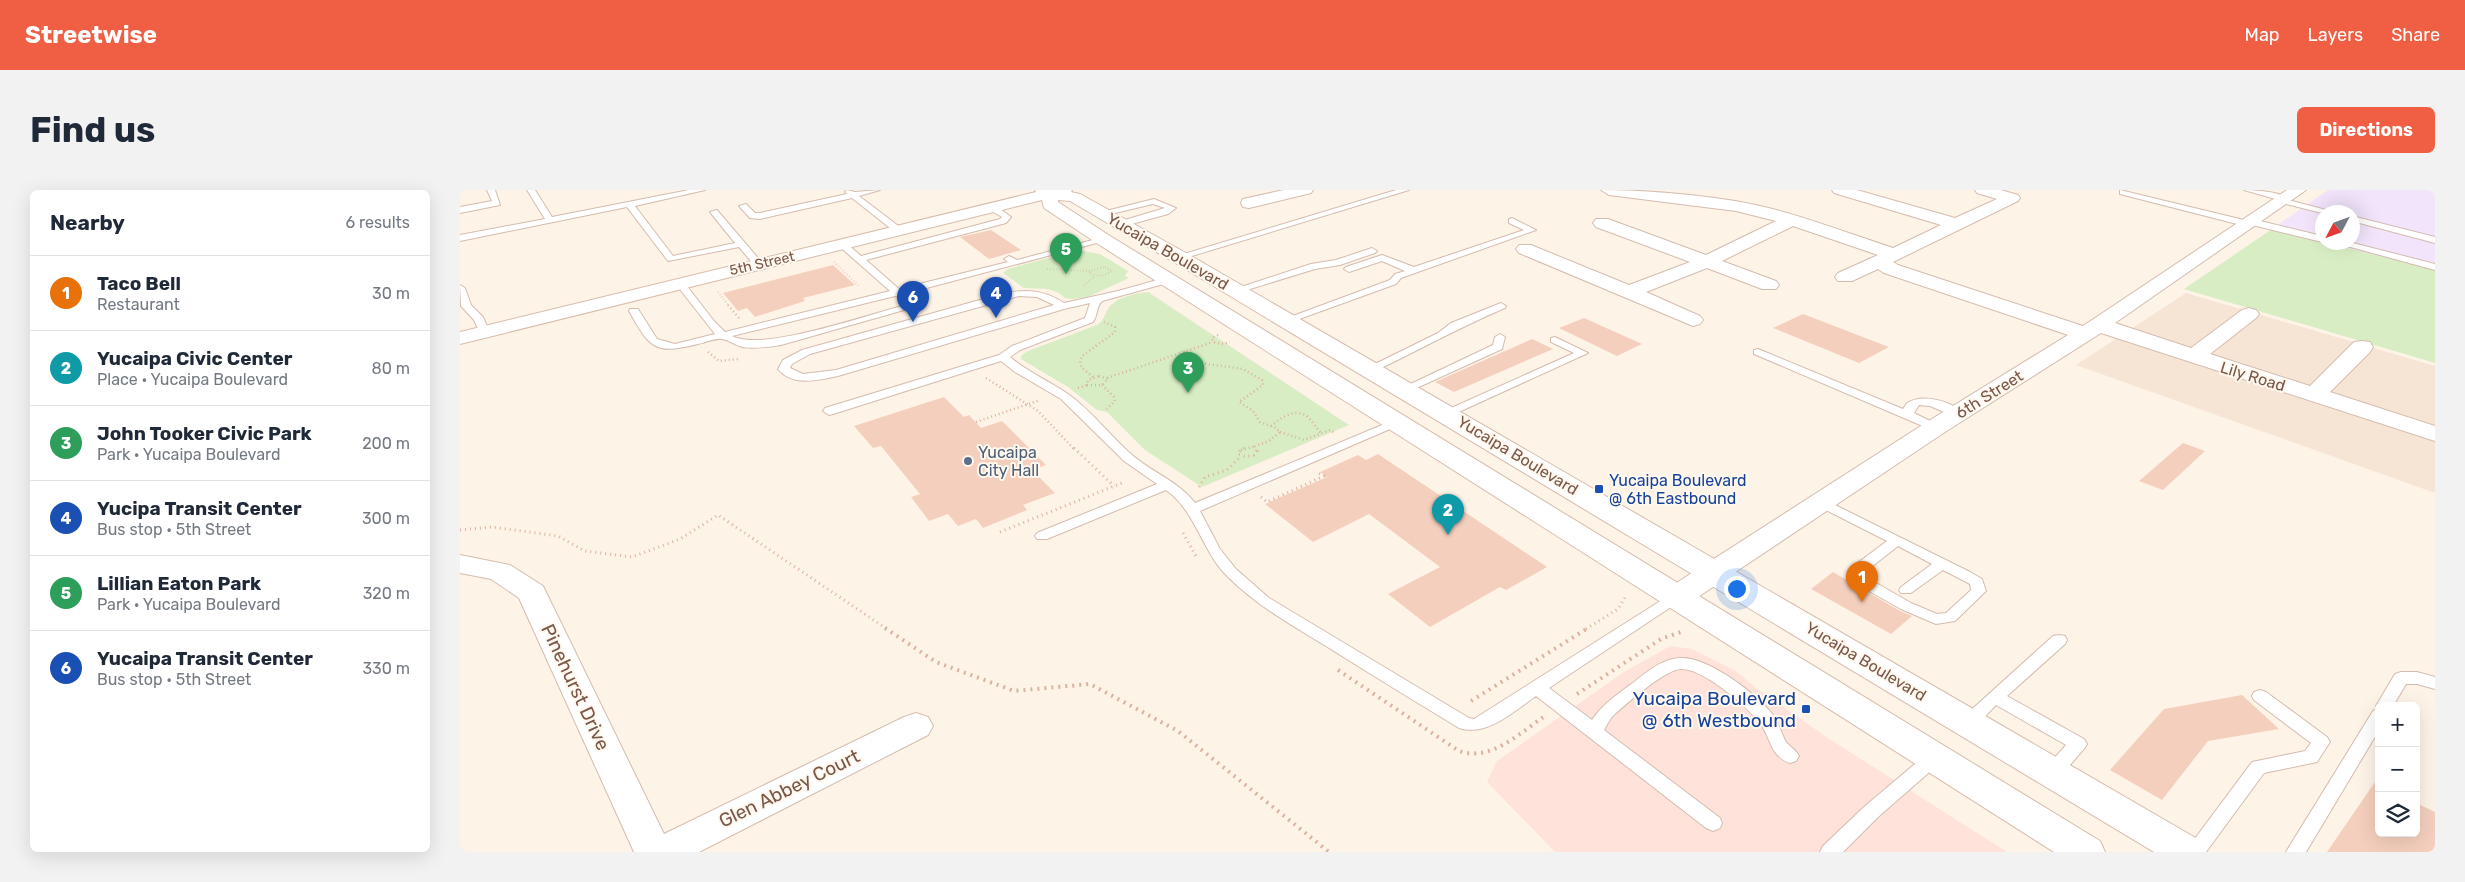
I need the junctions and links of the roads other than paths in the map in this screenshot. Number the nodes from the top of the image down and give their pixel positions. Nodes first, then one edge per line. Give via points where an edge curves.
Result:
1 (491, 190) edge
2 (531, 190) edge
3 (701, 190) edge
4 (876, 190) edge
5 (1305, 190) edge
6 (1405, 190) edge
7 (1609, 190) edge
8 (1840, 190) edge
9 (1983, 190) edge
10 (2030, 190) edge
11 (2248, 190) edge
12 (1053, 191) edge
13 (2122, 192) dead end
14 (850, 193) edge
15 (2288, 197) edge
16 (2012, 198) junction
17 (2162, 202) junction
18 (1249, 203) dead end
19 (629, 204) junction
20 (743, 206) dead end
21 (2315, 207) edge
22 (993, 208) junction
23 (2150, 208) dead end
24 (460, 210) edge
25 (714, 212) dead end
26 (1102, 213) junction
27 (550, 220) junction
28 (1792, 220) junction
29 (2360, 220) edge
30 (1512, 221) dead end
31 (1602, 223) dead end
32 (2250, 223) junction
33 (1121, 224) junction
34 (1956, 224) junction
35 (898, 230) junction
36 (2315, 237) edge
37 (460, 238) edge
38 (1104, 240) junction
39 (2435, 240) edge
40 (742, 244) junction
41 (842, 244) junction
42 (2360, 248) edge
43 (1524, 249) dead end
44 (1372, 251) dead end
45 (1006, 257) dead end
46 (1887, 257) junction
47 (860, 259) junction
48 (1706, 262) junction
49 (1016, 263) junction
50 (758, 264) junction
51 (2435, 267) edge
52 (1349, 269) dead end
53 (1169, 270) junction
54 (1414, 271) junction
55 (1845, 277) dead end
56 (680, 282) junction
57 (1769, 285) dead end
58 (460, 288) edge
59 (1237, 290) junction
60 (896, 291) junction
61 (1629, 292) junction
62 (1099, 298) junction
63 (913, 306) junction
64 (1062, 306) junction
65 (1501, 306) dead end
66 (634, 311) dead end
67 (2249, 314) dead end
68 (926, 317) junction
69 (1287, 320) junction
70 (1693, 320) dead end
71 (2093, 329) junction
72 (484, 331) junction
73 (722, 336) junction
74 (1500, 337) dead end
75 (460, 338) edge
76 (1555, 340) dead end
77 (2362, 348) dead end
78 (1758, 352) dead end
79 (1004, 357) junction
80 (2193, 357) junction
81 (1371, 369) junction
82 (1406, 390) junction
83 (2314, 395) junction
84 (829, 411) dead end
85 (1446, 413) junction
86 (1958, 414) junction
87 (1907, 415) junction
88 (1398, 423) junction
89 (1936, 427) junction
90 (2435, 434) edge
91 (1169, 484) junction
92 (1822, 502) junction
93 (1192, 509) junction
94 (1042, 536) dead end
95 (1896, 541) junction
96 (1942, 563) junction
97 (460, 564) edge
98 (1715, 572) junction
99 (1906, 590) dead end
100 (1678, 596) junction
101 (2059, 640) dead end
102 (2435, 684) edge
103 (1536, 687) junction
104 (2260, 696) dead end
105 (1995, 697) junction
106 (2386, 702) edge
107 (1968, 721) junction
108 (2375, 722) edge
109 (916, 726) dead end
110 (1594, 732) junction
111 (1790, 756) dead end
112 (1936, 758) junction
113 (2052, 771) junction
114 (1713, 823) dead end
115 (653, 852) edge
116 (663, 852) edge
117 (1830, 852) edge
118 (2086, 852) edge
119 (2187, 852) edge
120 (2195, 852) edge
121 (2296, 852) edge

1 - 24 lane via 497,203
2 - 27 lane
3 - 19 lane
4 - 14 lane
5 - 18 street
6 - 53 lane
7 - 28 street, Lily Road via 1736,206
8 - 34 street
9 - 16 street
10 - 16 street
11 - 15 lane
12 - 22 street, 5th Street
12 - 26 street, Yucaipa Boulevard
12 - 38 street, Yucaipa Boulevard via 1050,204
13 - 17 lane
14 - 20 lane via 760,216 753,216
14 - 35 lane
15 - 21 lane
15 - 32 street, 6th Street
16 - 34 street
17 - 23 lane
17 - 32 lane
19 - 27 lane
19 - 40 lane via 671,259
22 - 35 street, 5th Street
22 - 47 lane via 1007,218
25 - 40 lane
26 - 33 street, Yucaipa Boulevard
26 - 33 lane via 1154,200 1172,208
27 - 37 lane
28 - 46 street, Lily Road
28 - 48 street
29 - 39 lane
30 - 54 lane via 1532,230
31 - 48 street
32 - 36 lane
32 - 71 street, 6th Street
33 - 53 street, Yucaipa Boulevard
34 - 46 street
35 - 41 street, 5th Street
38 - 49 lane
38 - 53 street, Yucaipa Boulevard
40 - 50 lane
41 - 47 lane
41 - 50 street, 5th Street
42 - 51 lane
43 - 61 street
44 - 59 lane via 1337,264 1314,266
45 - 49 lane
46 - 55 street
46 - 71 street, Lily Road via 1891,269
47 - 60 lane
48 - 57 street
48 - 61 street
49 - 60 lane
50 - 56 street, 5th Street
52 - 54 lane via 1382,258
53 - 59 street, Yucaipa Boulevard
53 - 62 lane via 1120,294
53 - 88 street, Yucaipa Boulevard
54 - 69 lane via 1398,276 1393,282
56 - 72 street, 5th Street
56 - 73 lane
58 - 72 lane via 466,306 480,319
59 - 69 street, Yucaipa Boulevard
60 - 63 lane
60 - 73 lane
61 - 70 street
62 - 64 lane
62 - 79 lane via 1089,320 1022,346
63 - 68 lane
63 - 73 lane via 768,345 746,345
64 - 68 lane via 1042,293 1020,293
64 - 68 lane via 830,375 807,378 795,376 784,369 787,362 806,352
65 - 81 lane via 1455,325 1442,335
66 - 73 lane via 654,343 662,347
67 - 80 street, Lily Road
69 - 81 street, Yucaipa Boulevard
71 - 80 street, Lily Road
71 - 86 street, 6th Street
72 - 75 street, 5th Street
74 - 82 lane via 1498,347
76 - 85 lane via 1583,353
77 - 83 street
78 - 87 lane
79 - 84 lane
79 - 91 lane via 1019,370 1065,397 1128,458
80 - 83 street, Lily Road
81 - 82 street, Yucaipa Boulevard
82 - 85 street, Yucaipa Boulevard
83 - 90 street, Lily Road
85 - 98 street, Yucaipa Boulevard
86 - 87 lane via 1920,401 1911,405
86 - 89 street, 6th Street
87 - 89 lane
88 - 93 lane
88 - 100 street, Yucaipa Boulevard
89 - 92 street, 6th Street
91 - 93 lane
91 - 94 lane
92 - 95 lane
92 - 98 street, 6th Street
93 - 103 lane via 1214,550 1231,572 1264,602 1465,724 1482,723
95 - 96 lane
95 - 96 lane via 1864,565 1860,573 1865,583 1936,619 1950,617 1978,591 1977,582
96 - 99 lane
97 - 115 street, Pinehurst Drive via 500,571 532,593
98 - 100 street, 6th Street
98 - 107 street, Yucaipa Boulevard
100 - 103 lane
100 - 112 street, Yucaipa Boulevard
101 - 105 lane
102 - 106 lane via 2417,678 2401,678
103 - 110 lane
104 - 120 lane via 2321,742 2311,757 2258,767
105 - 107 lane
105 - 113 lane via 2078,744
107 - 113 street, Yucaipa Boulevard
108 - 121 lane
109 - 116 street, Glen Abbey Court
110 - 111 lane via 1607,711 1664,668 1686,664 1701,668 1754,703 1768,719 1780,749
110 - 114 lane
112 - 117 lane
112 - 118 street, Yucaipa Boulevard
113 - 119 street, Yucaipa Boulevard

